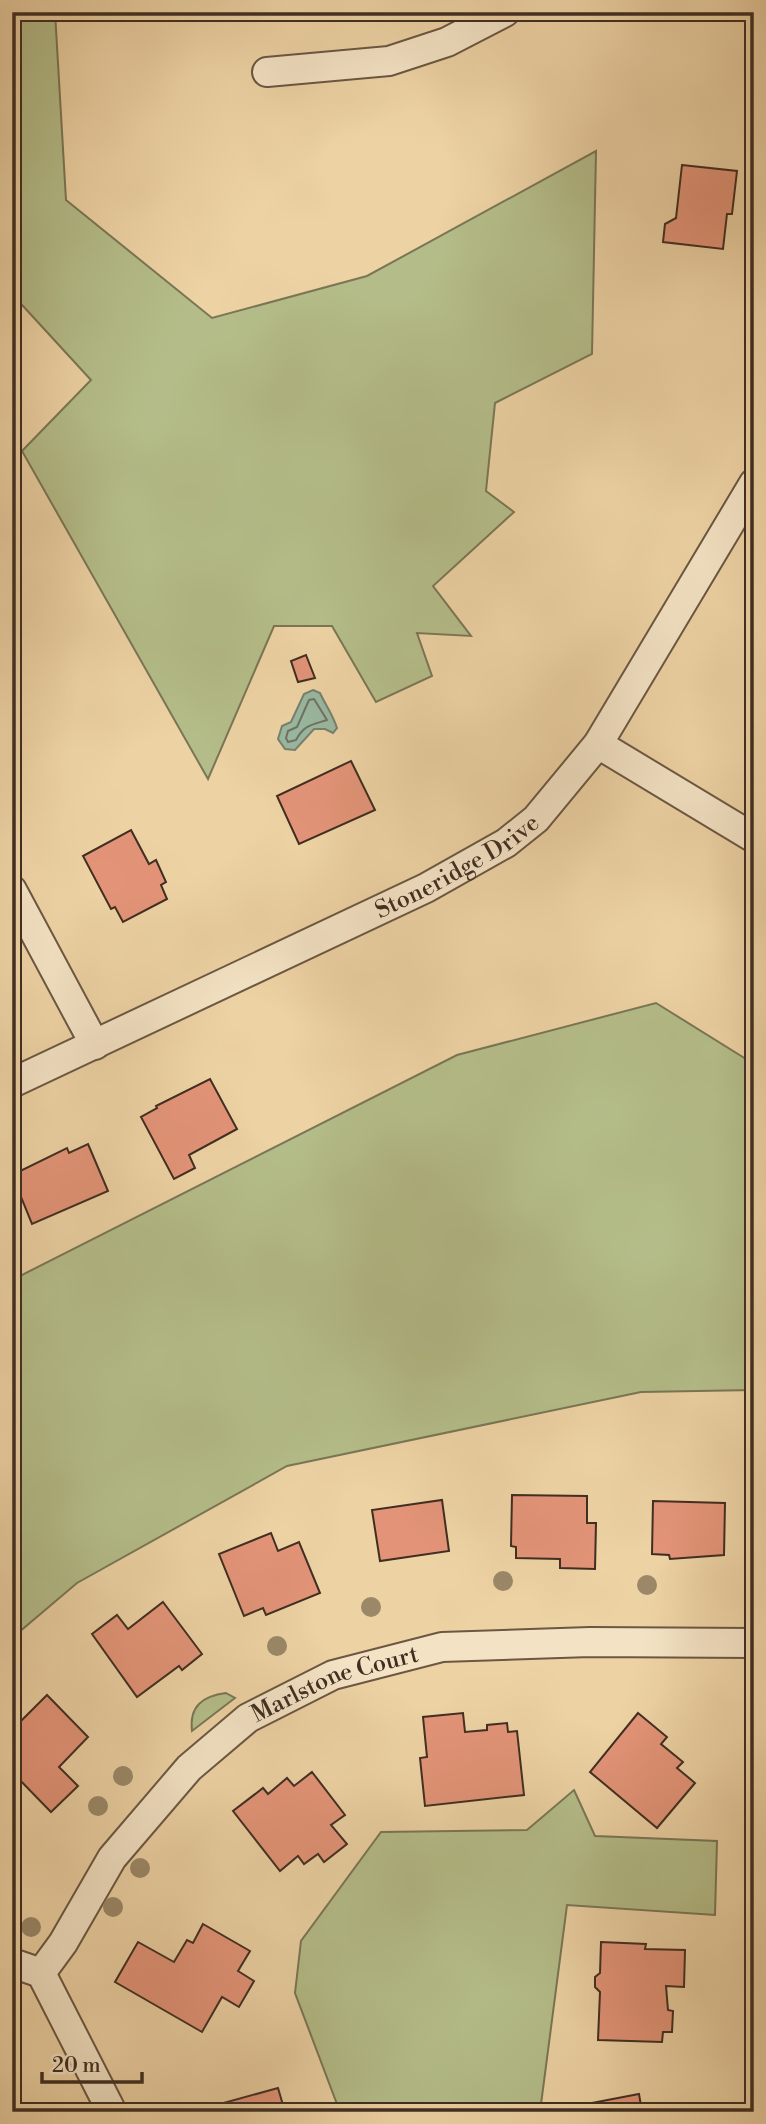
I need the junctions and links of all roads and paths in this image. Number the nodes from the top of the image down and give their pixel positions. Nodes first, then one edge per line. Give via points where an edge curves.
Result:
1 (505, 12) edge
2 (267, 72) dead end
3 (754, 483) edge
4 (598, 744) junction
5 (754, 838) edge
6 (12, 890) edge
7 (96, 1045) junction
8 (12, 1083) edge
9 (754, 1643) edge
10 (12, 1963) edge
11 (41, 1973) junction
12 (112, 2112) edge

1 - 2 street via 447,42 389,61
3 - 4 street, Stoneridge Drive
4 - 5 street
4 - 7 street, Stoneridge Drive via 536,819 474,862
6 - 7 street
7 - 8 street, Stoneridge Drive
9 - 11 street, Marlstone Court via 442,1647 334,1675 248,1718 189,1768 112,1858
10 - 11 street
11 - 12 street

